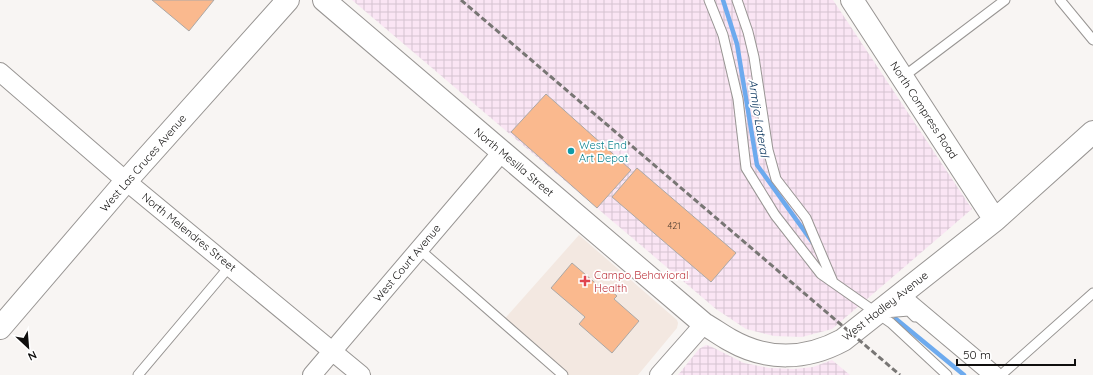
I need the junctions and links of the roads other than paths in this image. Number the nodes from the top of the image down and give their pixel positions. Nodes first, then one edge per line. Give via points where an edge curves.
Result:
1 (288, 0) edge
2 (324, 0) edge
3 (708, 0) edge
4 (737, 0) edge
5 (852, 0) edge
6 (1005, 0) edge
7 (1060, 0) edge
8 (1093, 40) edge
9 (0, 72) edge
10 (903, 77) junction
11 (1093, 132) edge
12 (502, 152) junction
13 (126, 181) junction
14 (995, 220) junction
15 (419, 249) junction
16 (230, 266) junction
17 (833, 282) junction
18 (1093, 293) edge
19 (900, 295) junction
20 (877, 314) junction
21 (704, 324) junction
22 (0, 328) edge
23 (333, 351) junction
24 (138, 375) edge
25 (312, 375) edge
26 (362, 375) edge
27 (563, 375) edge
28 (659, 375) edge
29 (947, 375) edge
30 (980, 375) edge
31 (994, 375) edge
32 (1001, 375) edge

1 - 13 street, West Las Cruces Avenue
2 - 12 street, North Mesilla Street
3 - 17 lane via 722,35 738,99 746,168 775,215 821,274
4 - 17 lane via 754,57 768,150 776,179 806,218
5 - 10 street, North Compress Road
6 - 10 lane
7 - 8 lane
9 - 13 street, North Melendres Street
10 - 14 street, North Compress Road
11 - 14 street, West Hadley Avenue
12 - 15 street, West Court Avenue
12 - 21 street, North Mesilla Street
13 - 16 street, North Melendres Street
13 - 22 street, West Las Cruces Avenue
14 - 19 street, West Hadley Avenue
15 - 23 street, West Court Avenue
15 - 27 lane
16 - 23 street, North Melendres Street
16 - 24 lane
17 - 20 lane
18 - 32 lane
19 - 20 street, West Hadley Avenue
19 - 31 street
20 - 21 street, West Hadley Avenue via 843,340 818,352 798,355 777,355 754,350 731,341
20 - 29 lane
20 - 30 lane via 909,311 938,340
21 - 28 street
23 - 25 street, West Court Avenue
23 - 26 street, North Melendres Street

